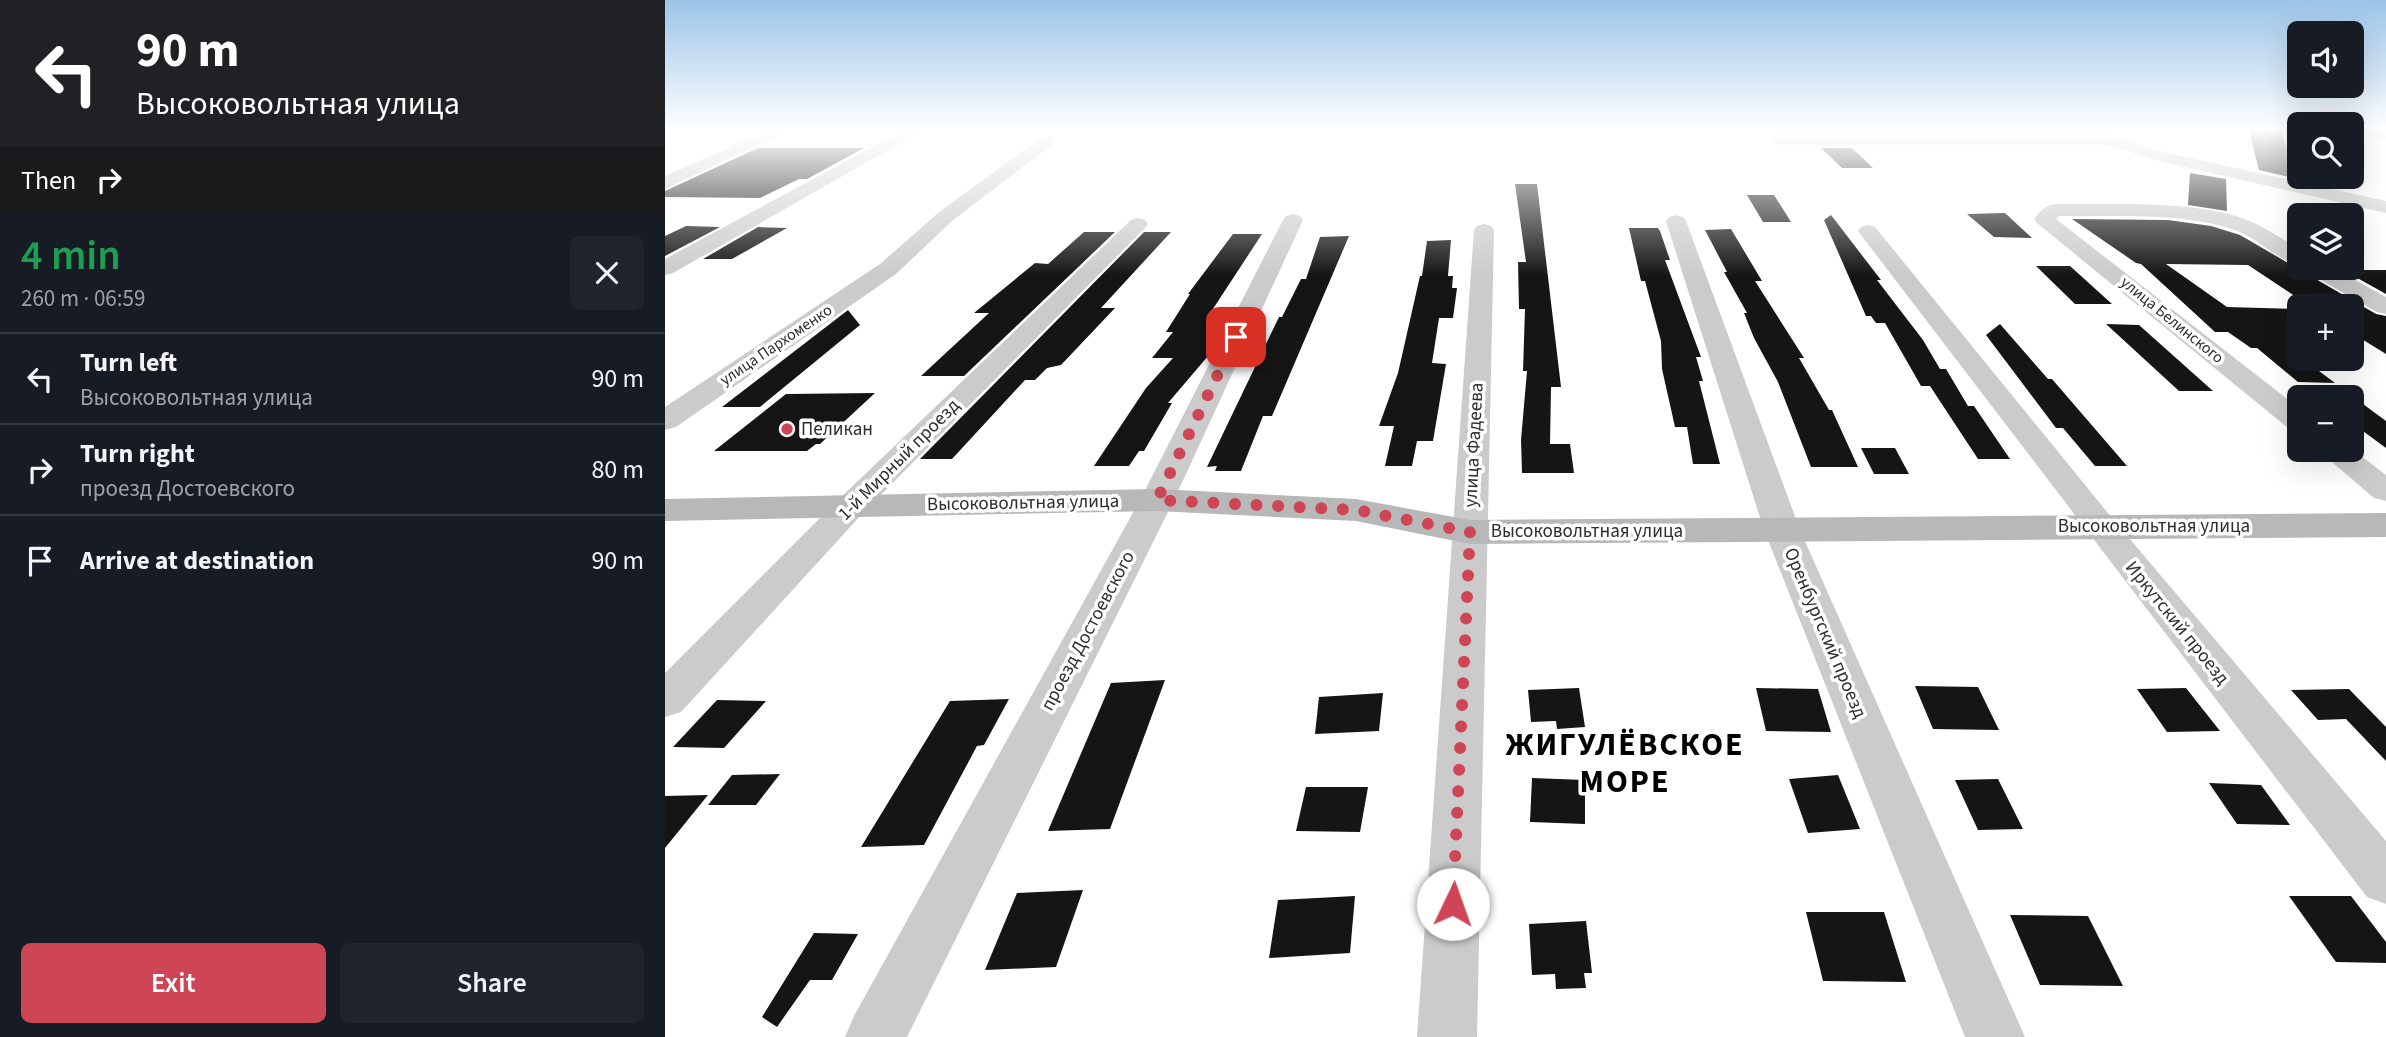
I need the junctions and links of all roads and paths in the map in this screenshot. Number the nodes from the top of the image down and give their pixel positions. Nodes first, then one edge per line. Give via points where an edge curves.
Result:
1 (826, 179) edge
2 (994, 179) edge
3 (2263, 179) edge
4 (2386, 207) edge
5 (1293, 220) dead end
6 (1676, 221) dead end
7 (1138, 223) dead end
8 (1484, 230) dead end
9 (1868, 231) dead end
10 (2287, 251) edge
11 (665, 268) edge
12 (2338, 280) edge
13 (2386, 307) edge
14 (2287, 412) edge
15 (665, 421) edge
16 (2350, 462) edge
17 (2386, 491) edge
18 (1157, 500) junction
19 (850, 508) junction
20 (665, 510) edge
21 (2386, 525) edge
22 (2099, 526) junction
23 (1782, 530) junction
24 (1470, 532) junction
25 (665, 700) edge
26 (2386, 880) edge
27 (875, 1037) edge
28 (1447, 1037) edge
29 (1996, 1037) edge

1 - 11 street
2 - 15 street, улица Пархоменко via 912,243 888,269
3 - 4 street
5 - 18 street, проезд Достоевского
6 - 23 street, Оренбургский проезд
7 - 19 street, 1-й Мирный проезд
8 - 24 street, улица Фадеева
9 - 22 street, Иркутский проезд
10 - 14 street, улица Белинского via 2244,226 2181,213 2054,210 2044,219
12 - 13 street
16 - 17 street
18 - 19 street, Высоковольтная улица
18 - 24 street, Высоковольтная улица via 1356,510
18 - 27 street, проезд Достоевского
19 - 20 street, Высоковольтная улица
19 - 25 street, 1-й Мирный проезд
21 - 22 street, Высоковольтная улица
22 - 23 street, Высоковольтная улица
22 - 26 street, Иркутский проезд
23 - 24 street, Высоковольтная улица
23 - 29 street, Оренбургский проезд
24 - 28 street, улица Фадеева

